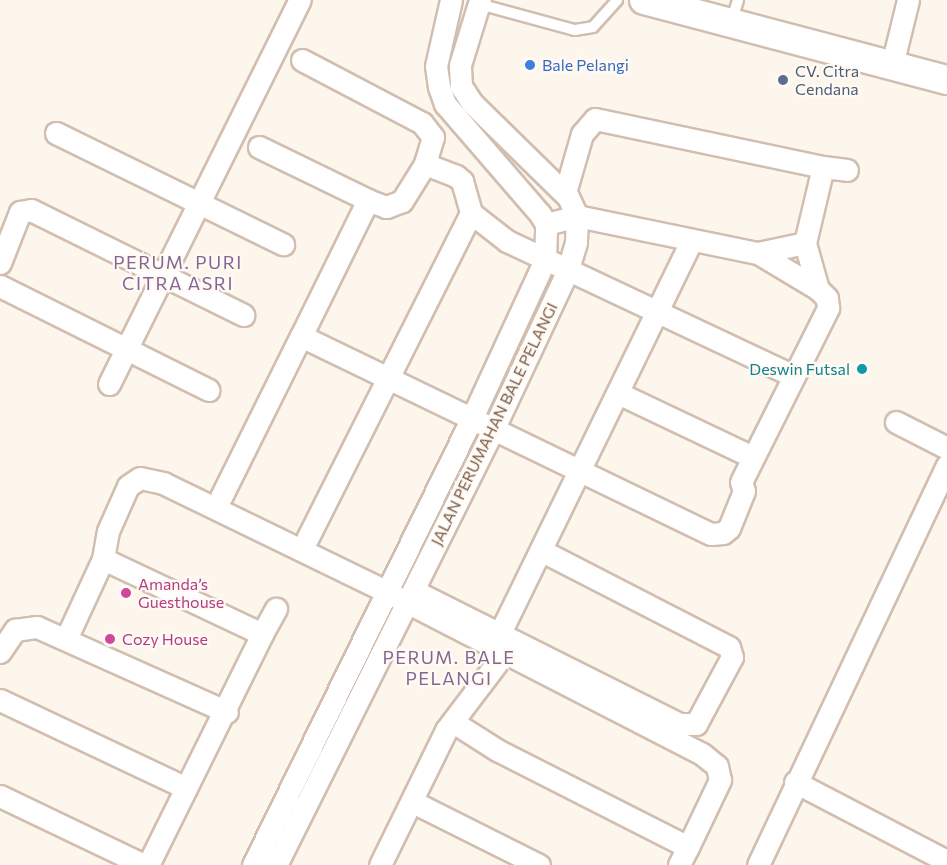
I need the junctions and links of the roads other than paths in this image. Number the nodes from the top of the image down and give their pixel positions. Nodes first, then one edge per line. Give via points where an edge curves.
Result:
1 (300, 0) edge
2 (451, 0) edge
3 (617, 0) edge
4 (644, 0) edge
5 (908, 0) edge
6 (480, 2) edge
7 (734, 11) edge
8 (302, 60) dead end
9 (892, 65) junction
10 (947, 80) edge
11 (464, 92) junction
12 (446, 104) junction
13 (56, 134) dead end
14 (259, 147) dead end
15 (425, 164) junction
16 (823, 167) junction
17 (848, 170) dead end
18 (565, 193) junction
19 (368, 201) junction
20 (197, 203) junction
21 (471, 213) junction
22 (577, 216) junction
23 (546, 224) junction
24 (692, 240) junction
25 (805, 243) junction
26 (283, 244) dead end
27 (758, 253) junction
28 (545, 260) junction
29 (0, 262) edge
30 (567, 272) junction
31 (162, 276) junction
32 (0, 286) edge
33 (818, 290) junction
34 (657, 313) junction
35 (243, 315) dead end
36 (301, 336) junction
37 (127, 348) junction
38 (794, 376) junction
39 (386, 378) junction
40 (109, 384) dead end
41 (209, 390) dead end
42 (618, 393) junction
43 (471, 420) junction
44 (896, 422) dead end
45 (493, 430) junction
46 (947, 448) edge
47 (753, 457) junction
48 (947, 465) edge
49 (583, 470) junction
50 (184, 478) dead end
51 (221, 497) junction
52 (307, 539) junction
53 (540, 550) junction
54 (102, 559) junction
55 (390, 586) junction
56 (409, 596) junction
57 (276, 609) dead end
58 (500, 633) junction
59 (262, 634) junction
60 (66, 639) junction
61 (0, 652) edge
62 (503, 655) junction
63 (0, 700) edge
64 (226, 712) junction
65 (453, 722) junction
66 (795, 783) junction
67 (186, 788) junction
68 (0, 796) edge
69 (413, 802) junction
70 (684, 856) edge
71 (947, 861) edge
72 (144, 865) edge
73 (148, 865) edge
74 (253, 865) edge
75 (276, 865) edge
76 (380, 865) edge
77 (539, 865) edge
78 (758, 865) edge

1 - 20 street
2 - 12 street via 436,66
3 - 6 lane via 593,27 575,30
4 - 7 main road
5 - 9 street
6 - 11 street via 460,65
7 - 9 main road
8 - 15 street via 428,127 433,144
9 - 10 main road
11 - 12 street
11 - 18 street
12 - 23 street via 530,199
13 - 20 street
14 - 19 street
15 - 19 street via 398,203 386,207
15 - 21 street via 448,170 462,181
16 - 17 street
16 - 18 street via 595,119 582,134
16 - 25 street
18 - 22 street
19 - 36 street
20 - 26 street
20 - 31 street
21 - 28 street via 507,241
21 - 39 street
22 - 23 street
22 - 24 street
22 - 30 street, JALAN PERUMAHAN BALE PELANGI via 576,242
23 - 28 street
24 - 27 street
24 - 34 street
25 - 27 street
25 - 33 street
27 - 33 street
28 - 30 street
28 - 43 street
29 - 31 street via 20,213 31,210
30 - 34 street
30 - 45 street, JALAN PERUMAHAN BALE PELANGI
31 - 35 street
31 - 37 street
32 - 37 street
33 - 38 street via 827,298 828,308
34 - 38 street
34 - 42 street
36 - 39 street
36 - 51 street
37 - 40 street
37 - 41 street
38 - 47 street
39 - 43 street
39 - 52 street
42 - 47 street
42 - 49 street
43 - 45 street
43 - 55 street
44 - 46 street
45 - 49 street
45 - 56 street, JALAN PERUMAHAN BALE PELANGI
47 - 49 street via 741,482 744,491 729,528 716,534
48 - 66 street
49 - 53 street
50 - 51 street
51 - 52 street
52 - 55 street
53 - 58 street
53 - 58 street via 727,645 732,657 701,717 689,726
54 - 55 street via 108,531 128,486 140,478 163,483
54 - 59 street
54 - 60 street
55 - 56 street
55 - 74 street
56 - 58 street
56 - 62 street
56 - 75 street, JALAN PERUMAHAN BALE PELANGI
57 - 59 street
59 - 64 street
60 - 61 street via 37,627 24,627 9,636
60 - 64 street
62 - 65 street
62 - 70 street via 702,754 717,766 718,790
63 - 67 street
64 - 67 street
65 - 69 street
65 - 70 street
66 - 71 street
66 - 78 street
67 - 73 street
68 - 72 street
69 - 76 street
69 - 77 street

